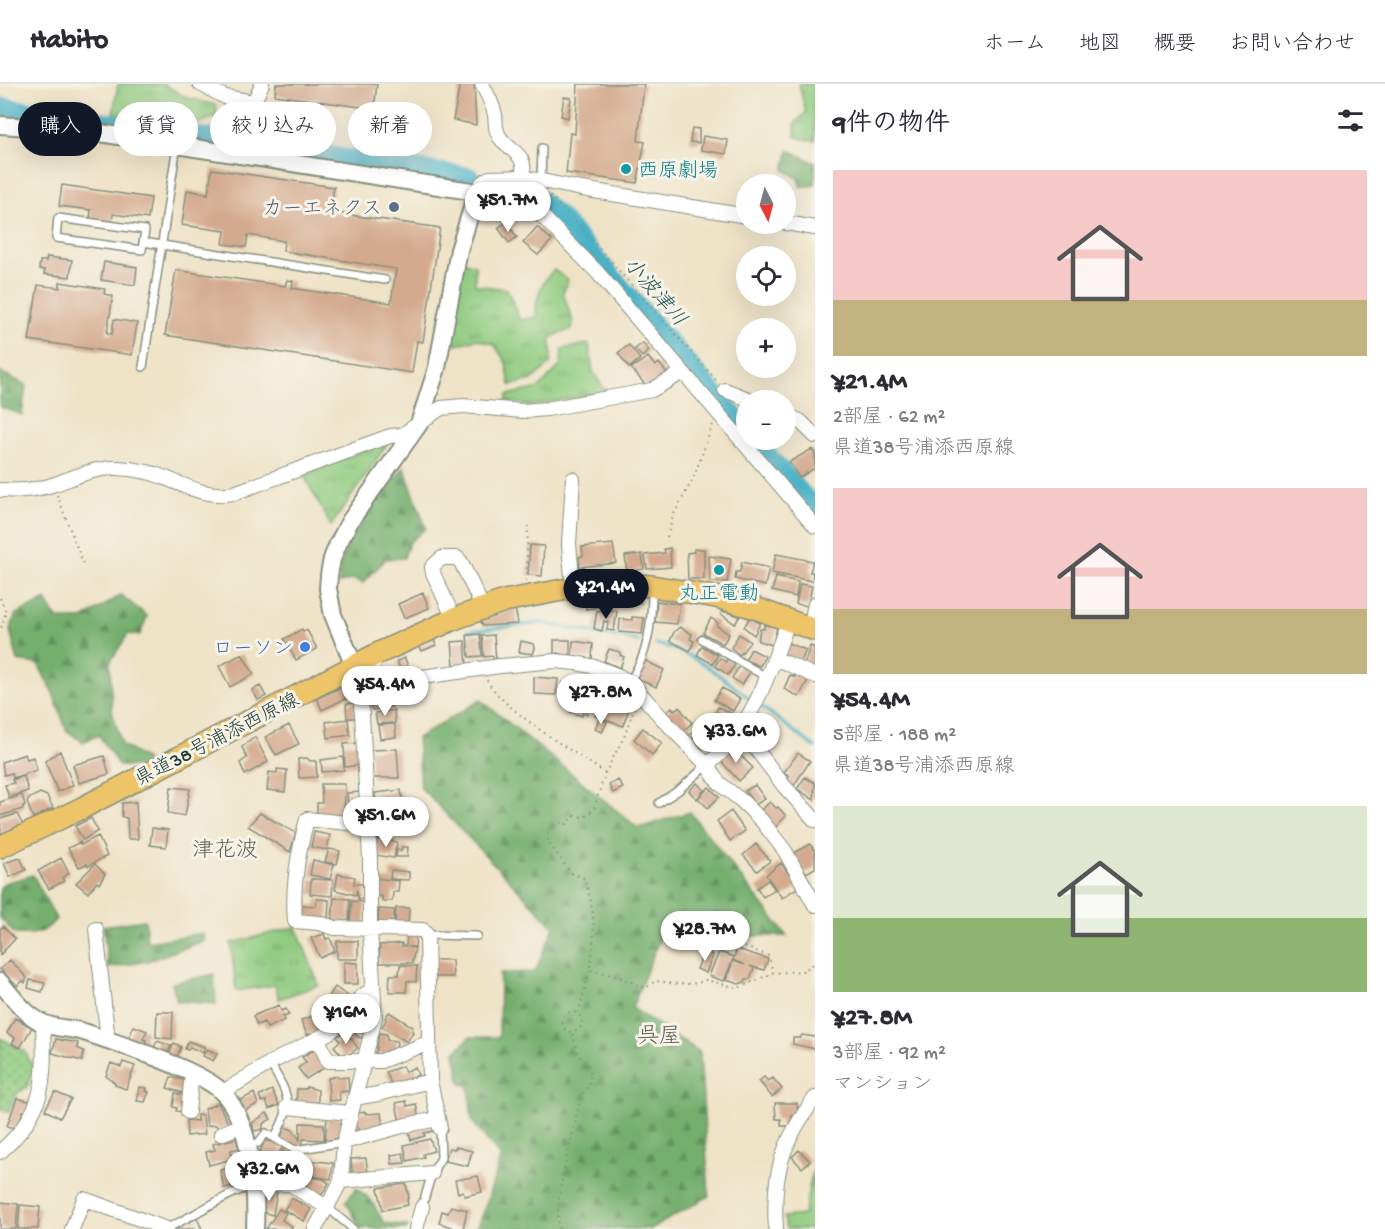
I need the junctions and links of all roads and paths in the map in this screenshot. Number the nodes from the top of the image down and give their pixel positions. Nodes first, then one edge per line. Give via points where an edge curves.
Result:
1 (200, 84) edge
2 (262, 84) edge
3 (483, 84) edge
4 (238, 102) edge
5 (253, 102) edge
6 (0, 126) edge
7 (114, 135) edge
8 (542, 148) dead end
9 (175, 156) edge
10 (266, 156) edge
11 (522, 177) junction
12 (543, 187) junction
13 (477, 192) junction
14 (736, 214) edge
15 (796, 225) edge
16 (815, 228) edge
17 (143, 242) junction
18 (162, 246) junction
19 (385, 280) dead end
20 (143, 367) dead end
21 (682, 372) junction
22 (725, 390) joint
23 (736, 394) edge
24 (718, 414) junction
25 (796, 419) edge
26 (419, 424) junction
27 (815, 436) edge
28 (573, 478) dead end
29 (54, 485) junction
30 (0, 490) edge
31 (528, 526) dead end
32 (815, 526) edge
33 (667, 537) dead end
34 (83, 563) dead end
35 (652, 586) junction
36 (573, 588) junction
37 (526, 596) junction
38 (0, 598) edge
39 (815, 604) edge
40 (483, 608) junction
41 (454, 619) junction
42 (789, 619) junction
43 (812, 629) edge
44 (0, 632) edge
45 (702, 639) dead end
46 (775, 658) junction
47 (484, 668) junction
48 (356, 676) junction
49 (815, 676) edge
50 (766, 678) junction
51 (634, 687) junction
52 (741, 729) junction
53 (707, 765) junction
54 (606, 773) junction
55 (658, 803) dead end
56 (814, 815) edge
57 (368, 825) junction
58 (0, 847) edge
59 (815, 904) edge
60 (96, 929) dead end
61 (370, 929) junction
62 (700, 930) dead end
63 (427, 935) junction
64 (477, 936) dead end
65 (815, 963) edge
66 (591, 970) junction
67 (773, 973) junction
68 (0, 982) edge
69 (372, 990) junction
70 (578, 1013) junction
71 (43, 1024) junction
72 (572, 1032) junction
73 (105, 1039) junction
74 (318, 1039) junction
75 (428, 1043) junction
76 (365, 1060) junction
77 (270, 1063) junction
78 (192, 1073) junction
79 (430, 1081) junction
80 (223, 1092) junction
81 (354, 1098) junction
82 (815, 1098) edge
83 (287, 1107) junction
84 (188, 1112) dead end
85 (350, 1113) junction
86 (439, 1123) junction
87 (242, 1125) junction
88 (221, 1134) dead end
89 (275, 1138) junction
90 (344, 1142) junction
91 (258, 1143) dead end
92 (0, 1152) edge
93 (298, 1156) dead end
94 (432, 1173) junction
95 (341, 1181) junction
96 (290, 1184) junction
97 (255, 1185) junction
98 (422, 1207) joint
99 (328, 1208) junction
100 (72, 1229) edge
101 (167, 1229) edge
102 (255, 1229) edge
103 (315, 1229) edge
104 (353, 1229) edge
105 (416, 1229) edge
106 (559, 1229) edge
107 (776, 1229) edge

1 - 4 street
2 - 5 street
3 - 11 street via 495,115 496,132 521,158
6 - 7 street
8 - 12 lane
9 - 18 lane
10 - 13 street
11 - 12 street
11 - 13 street via 489,178
12 - 14 street
12 - 22 path
13 - 21 street via 513,199 541,215 598,273
13 - 26 street via 459,250 437,368
15 - 16 street
17 - 17 lane via 142,250 56,238 58,218 145,230
17 - 18 lane
18 - 19 lane
18 - 20 lane
21 - 24 street
21 - 26 street via 652,390 631,395 533,411 441,408
22 - 23 street
24 - 32 street
24 - 33 path
25 - 27 street
26 - 29 street via 402,435 234,493 196,491 139,470 114,468 84,473
26 - 48 street via 350,521 332,559 328,589 333,615
28 - 36 street
29 - 30 street
29 - 34 path
31 - 37 path
35 - 36 main road, 県道38号浦添西原線
35 - 42 main road, 県道38号浦添西原線 via 716,597
35 - 51 lane via 646,645 634,675
36 - 37 main road, 県道38号浦添西原線
37 - 40 main road, 県道38号浦添西原線
38 - 44 path via 6,612
39 - 43 street
40 - 41 main road, 県道38号浦添西原線
40 - 41 street via 461,562 457,558 442,558 432,567 433,573
41 - 48 main road, 県道38号浦添西原線
42 - 43 main road, 県道38号浦添西原線
42 - 46 street
45 - 50 lane
46 - 49 street
46 - 50 street
47 - 48 street
47 - 51 street via 555,661 576,663 596,667
47 - 54 path via 489,684 520,713
48 - 57 street
48 - 58 main road, 県道38号浦添西原線
50 - 52 street
51 - 53 street
51 - 54 path via 624,737
52 - 53 street
52 - 56 street via 784,786
53 - 55 lane
53 - 59 street via 720,783 768,829
54 - 66 path via 594,809 585,817 574,816 567,824 558,822 548,834 548,842 571,873 584,878 588,888 595,926
57 - 61 street
57 - 61 street via 307,819 297,858 293,899 295,921
60 - 73 street
61 - 63 street via 423,930
61 - 69 street
62 - 67 path via 769,956
63 - 64 lane
63 - 75 street
65 - 67 path via 803,971
66 - 67 path via 646,988 655,981 685,984 706,980 738,988
66 - 70 path
68 - 71 street
69 - 74 street via 361,995 339,1026
69 - 76 street via 375,1018
70 - 72 path via 581,1027
70 - 72 path via 572,1011 562,1017 563,1028
71 - 73 street
71 - 92 street via 44,1066 37,1107 24,1128
72 - 106 path via 578,1055 590,1067 591,1080 581,1099 569,1149 558,1210
73 - 78 street
74 - 76 street via 328,1061
74 - 77 street
75 - 76 street via 381,1061
75 - 79 street
76 - 81 street
77 - 80 street
77 - 83 lane
78 - 80 street
78 - 84 street
79 - 81 street
79 - 86 street
80 - 87 street
81 - 85 street
82 - 107 street via 801,1117 778,1165
83 - 85 street
83 - 89 lane
85 - 90 street
86 - 90 street via 406,1125
86 - 94 lane via 441,1158
87 - 88 street
87 - 97 street
89 - 90 lane via 295,1150
89 - 91 lane via 266,1133
90 - 95 street
93 - 96 street
94 - 95 street
94 - 98 lane
95 - 99 street
96 - 97 street
96 - 99 street
97 - 101 lane via 230,1193
97 - 102 street
98 - 105 street
99 - 103 street
99 - 104 lane
100 - 101 street via 84,1199

